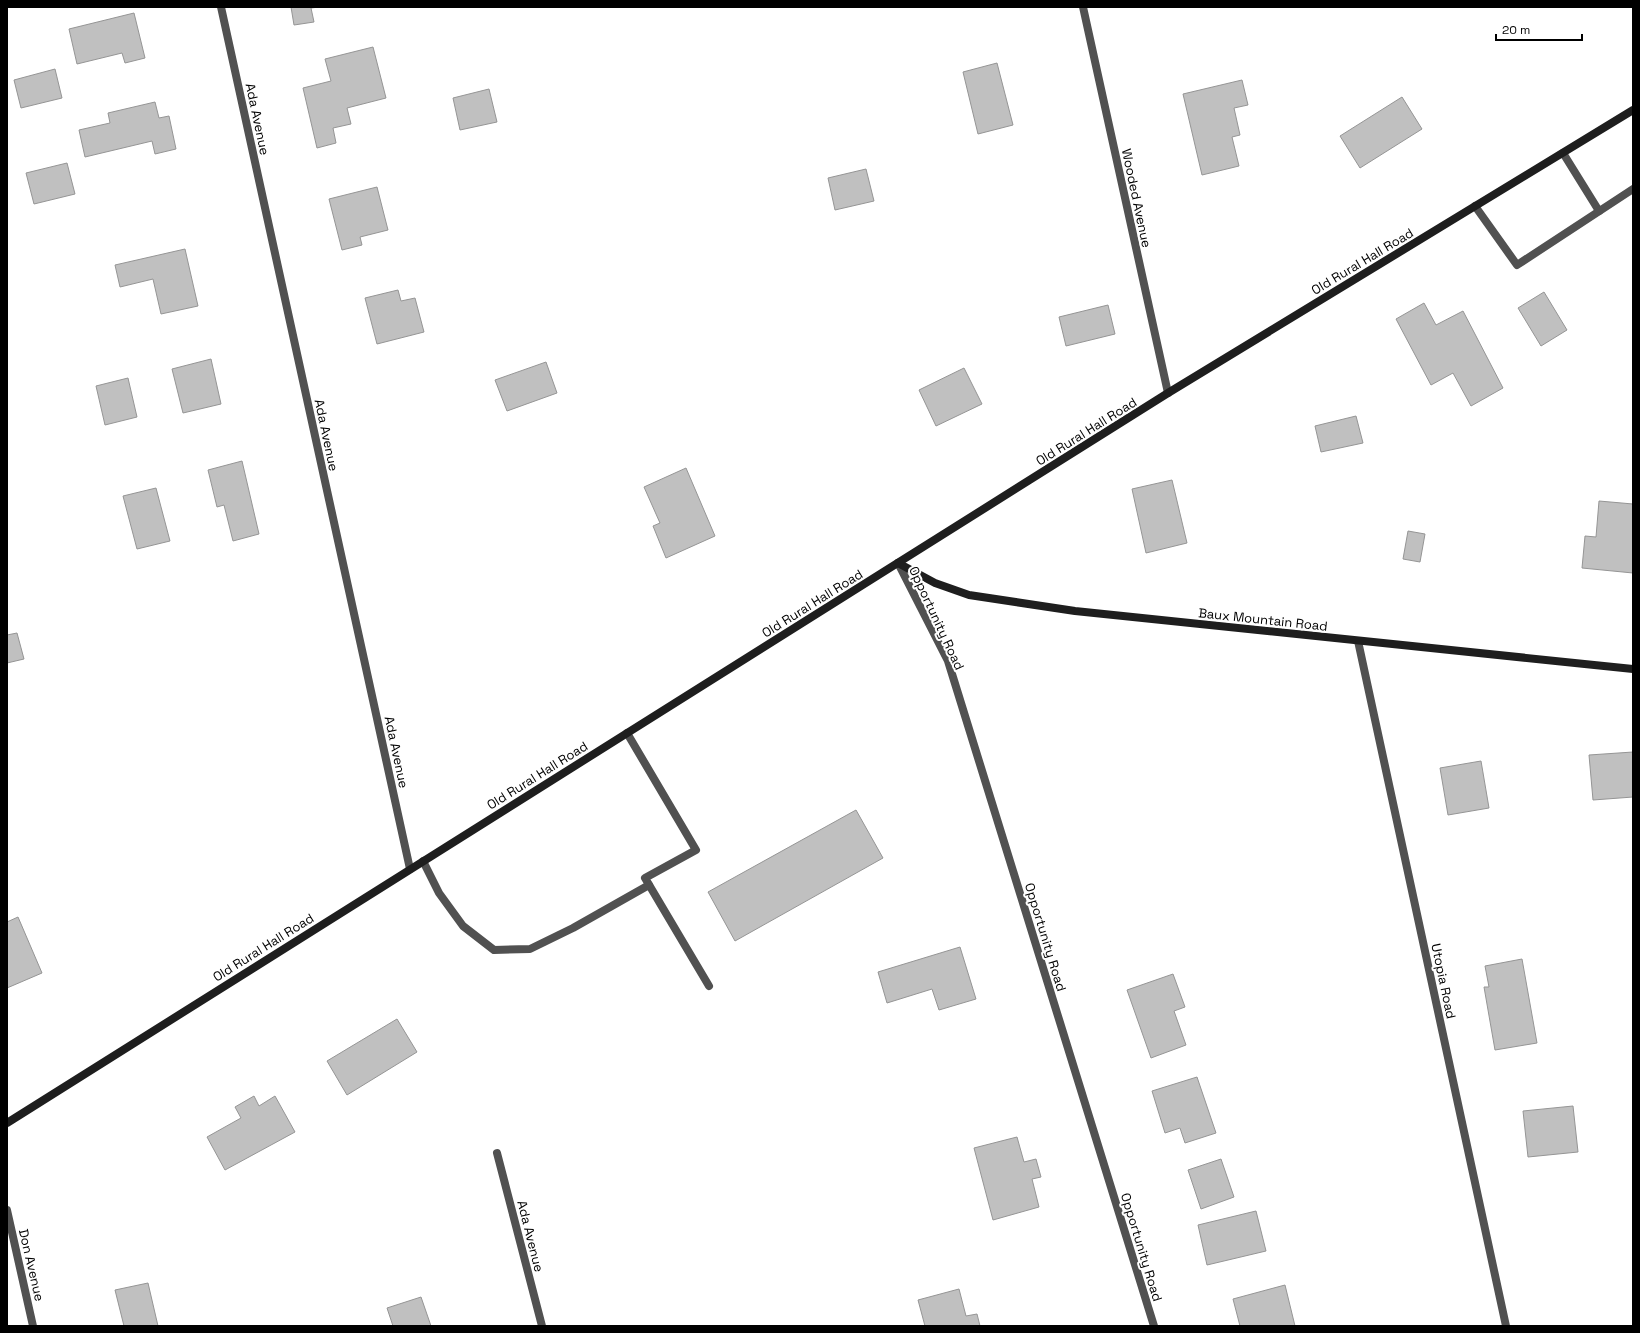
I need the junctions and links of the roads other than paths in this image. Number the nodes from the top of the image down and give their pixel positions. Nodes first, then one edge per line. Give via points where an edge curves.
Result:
1 (221, 7) edge
2 (1083, 7) edge
3 (1633, 110) edge
4 (1563, 153) junction
5 (1633, 189) edge
6 (1475, 206) junction
7 (1599, 211) junction
8 (1168, 393) junction
9 (898, 563) junction
10 (1358, 641) junction
11 (1633, 669) edge
12 (627, 733) junction
13 (423, 861) junction
14 (410, 869) junction
15 (649, 885) junction
16 (709, 986) dead end
17 (7, 1123) edge
18 (497, 1153) dead end
19 (7, 1210) edge
20 (33, 1326) edge
21 (542, 1326) edge
22 (1154, 1326) edge
23 (1506, 1326) edge

1 - 14 street, Ada Avenue
2 - 8 street, Wooded Avenue
3 - 4 main road, Old Rural Hall Road
4 - 6 main road, Old Rural Hall Road
4 - 7 street
5 - 7 street
6 - 7 street via 1517,265
6 - 8 main road, Old Rural Hall Road
8 - 9 main road, Old Rural Hall Road
9 - 10 main road, Baux Mountain Road via 935,583 969,595 1075,611
9 - 12 main road, Old Rural Hall Road
9 - 22 street, Opportunity Road via 948,661
10 - 11 main road, Baux Mountain Road
10 - 23 street, Utopia Road
12 - 13 main road, Old Rural Hall Road
12 - 15 street via 696,850 645,878
13 - 14 main road, Old Rural Hall Road
13 - 15 street via 439,893 463,926 494,950 530,949
14 - 17 main road, Old Rural Hall Road
15 - 16 street
18 - 21 street, Ada Avenue
19 - 20 street, Don Avenue

